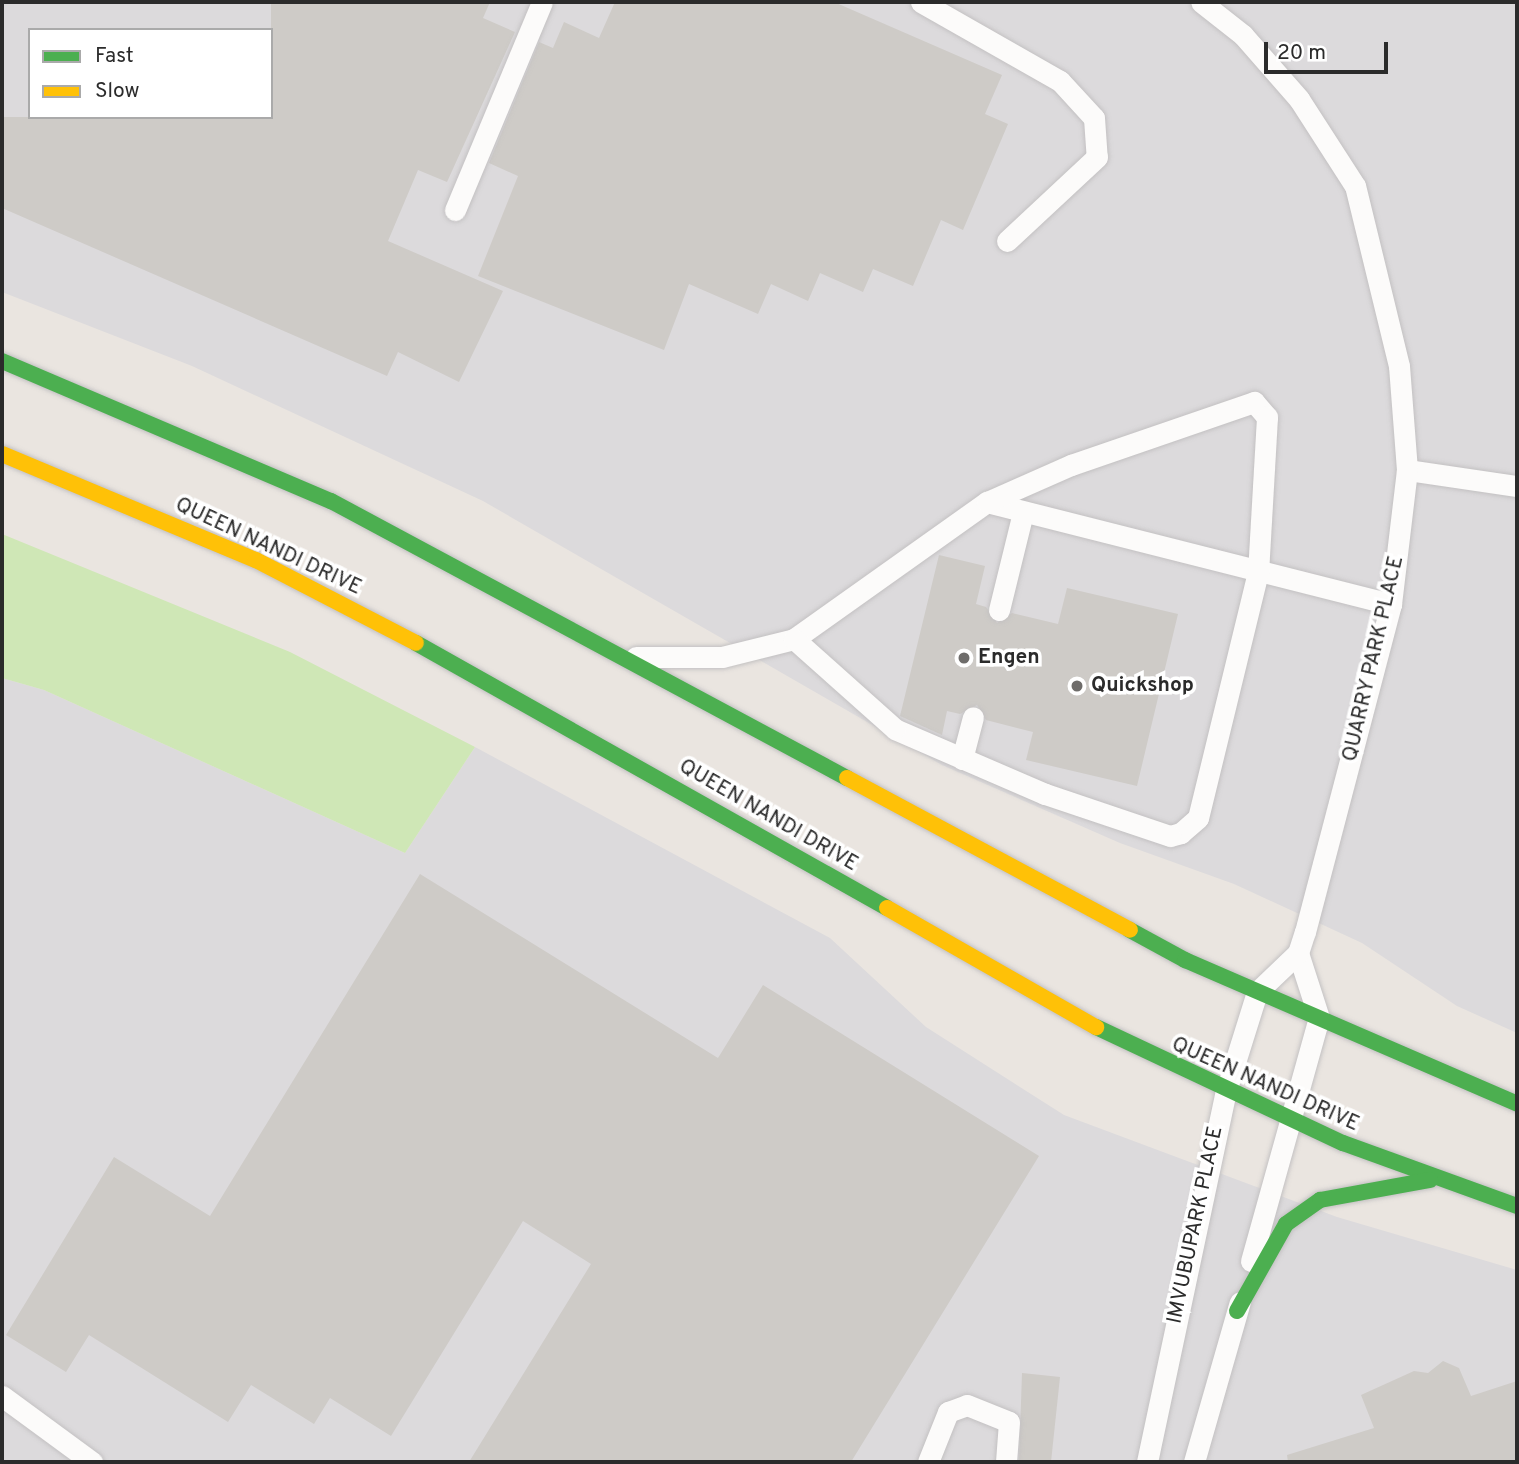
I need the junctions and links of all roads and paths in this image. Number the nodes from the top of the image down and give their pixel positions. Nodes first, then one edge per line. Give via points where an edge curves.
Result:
1 (542, 2) edge
2 (921, 2) edge
3 (1201, 2) edge
4 (455, 210) dead end
5 (1007, 241) dead end
6 (2, 361) edge
7 (2, 454) edge
8 (1407, 470) junction
9 (1517, 486) edge
10 (987, 502) junction
11 (1023, 512) junction
12 (1258, 572) junction
13 (1391, 604) junction
14 (999, 610) dead end
15 (794, 639) junction
16 (625, 657) junction
17 (973, 717) dead end
18 (962, 759) junction
19 (1298, 953) junction
20 (1257, 992) junction
21 (1319, 1018) junction
22 (1226, 1091) junction
23 (1517, 1104) edge
24 (1290, 1118) junction
25 (1436, 1180) junction
26 (1517, 1206) edge
27 (1237, 1311) junction
28 (2, 1396) edge
29 (92, 1462) edge
30 (928, 1462) edge
31 (1006, 1462) edge
32 (1147, 1462) edge
33 (1194, 1462) edge

1 - 4 lane
2 - 5 lane via 1060,80 1097,125 1097,158
3 - 8 lane, QUARRY PARK PLACE via 1243,34 1299,99 1354,186 1399,366
6 - 16 main road via 331,501
7 - 22 main road, QUEEN NANDI DRIVE via 256,560 482,677 1121,1042
8 - 9 lane
8 - 13 lane, QUARRY PARK PLACE
10 - 11 lane
10 - 12 lane via 1071,465 1254,402 1267,416
10 - 15 lane
11 - 12 lane
11 - 14 lane
12 - 13 lane
12 - 18 lane via 1198,818 1170,836
13 - 19 lane, QUARRY PARK PLACE
15 - 16 lane via 722,657
15 - 18 lane via 886,723
16 - 20 main road via 1185,960
17 - 18 lane
19 - 20 lane
19 - 21 lane
20 - 21 main road
20 - 22 lane, IMVUBUPARK PLACE
21 - 23 main road
21 - 24 lane
22 - 24 main road, QUEEN NANDI DRIVE
22 - 32 lane, IMVUBUPARK PLACE
24 - 25 main road, QUEEN NANDI DRIVE
24 - 27 lane
25 - 26 main road, QUEEN NANDI DRIVE
25 - 27 main road via 1320,1200 1286,1224
27 - 33 lane
28 - 29 lane
30 - 31 lane via 944,1418 967,1405 1009,1422

